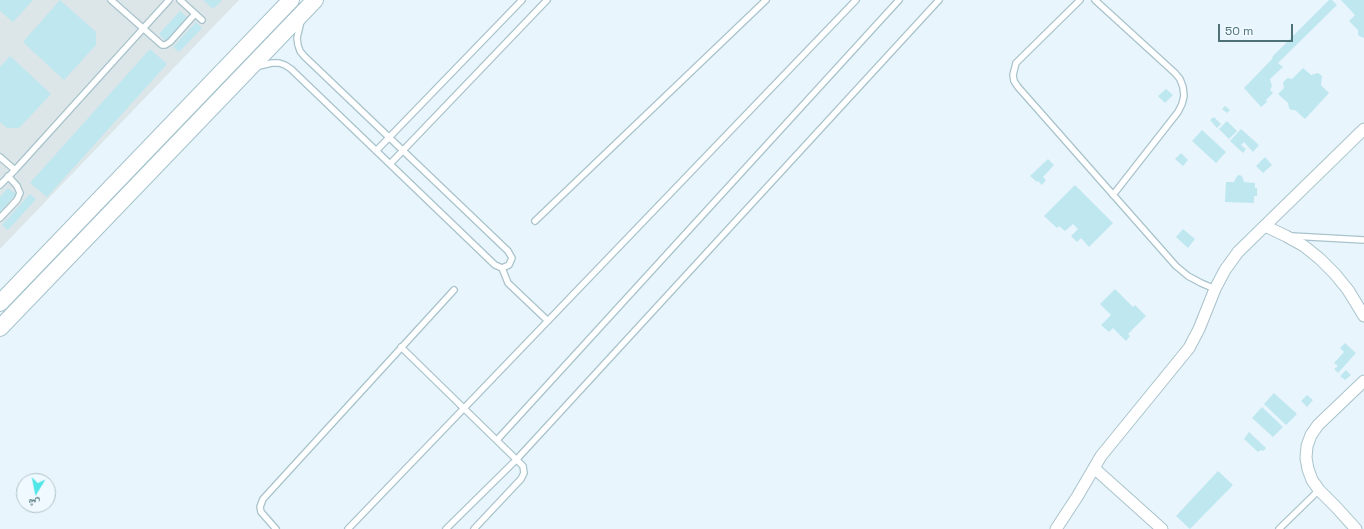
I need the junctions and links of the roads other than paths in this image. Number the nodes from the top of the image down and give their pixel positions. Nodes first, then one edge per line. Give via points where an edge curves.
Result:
1 (111, 0) edge
2 (169, 0) edge
3 (180, 0) edge
4 (291, 0) edge
5 (315, 0) edge
6 (522, 0) edge
7 (547, 0) edge
8 (766, 0) edge
9 (856, 0) edge
10 (899, 0) edge
11 (939, 0) edge
12 (1080, 0) edge
13 (1095, 0) edge
14 (304, 12) junction
15 (195, 14) junction
16 (202, 20) dead end
17 (142, 28) junction
18 (252, 40) junction
19 (264, 53) junction
20 (247, 70) junction
21 (1364, 129) edge
22 (389, 138) junction
23 (376, 151) junction
24 (403, 151) junction
25 (0, 157) edge
26 (390, 164) junction
27 (15, 170) junction
28 (8, 176) junction
29 (0, 185) edge
30 (1112, 195) junction
31 (0, 218) edge
32 (535, 221) dead end
33 (1264, 226) junction
34 (1286, 236) junction
35 (1364, 240) edge
36 (502, 268) junction
37 (1215, 289) junction
38 (454, 290) dead end
39 (0, 303) edge
40 (1364, 316) edge
41 (548, 321) junction
42 (0, 328) edge
43 (401, 347) junction
44 (1364, 381) edge
45 (464, 408) junction
46 (497, 440) junction
47 (516, 459) junction
48 (1094, 468) junction
49 (1319, 490) junction
50 (276, 529) edge
51 (348, 529) edge
52 (446, 529) edge
53 (474, 529) edge
54 (1056, 529) edge
55 (1162, 529) edge
56 (1279, 529) edge
57 (1356, 529) edge

1 - 17 lane
2 - 17 lane
3 - 15 lane
4 - 18 street
5 - 14 street
6 - 22 lane
7 - 24 lane
8 - 32 lane
9 - 41 lane
10 - 46 lane
11 - 47 lane
12 - 30 lane via 1020,58 1013,75 1018,87
13 - 30 lane via 1175,73 1184,92 1178,112
14 - 19 street
14 - 22 lane via 297,38 300,51
15 - 16 lane
15 - 17 lane via 165,45
17 - 27 lane
18 - 19 street via 255,38 262,42
18 - 39 street
19 - 20 street
20 - 23 lane via 272,63 286,65
20 - 42 street
21 - 33 street
22 - 23 lane
22 - 24 lane
23 - 26 lane
24 - 26 lane
24 - 36 lane via 508,251 512,258 511,262
25 - 27 lane
26 - 36 lane via 495,265
27 - 28 lane
28 - 29 lane
28 - 31 lane via 20,194
30 - 37 lane via 1176,266
33 - 34 street
33 - 37 street via 1238,252
34 - 35 lane
34 - 40 street via 1315,255 1335,274
36 - 41 lane via 508,283
37 - 48 street via 1200,329 1189,348 1116,436
38 - 43 lane
41 - 45 lane
43 - 45 lane
43 - 50 lane via 263,499 261,512
44 - 49 street via 1318,425 1311,435 1307,446 1308,469
45 - 46 lane
45 - 51 lane
46 - 47 lane
47 - 52 lane
47 - 53 lane via 523,466 523,476
48 - 54 street
48 - 55 street
49 - 56 lane
49 - 57 street

